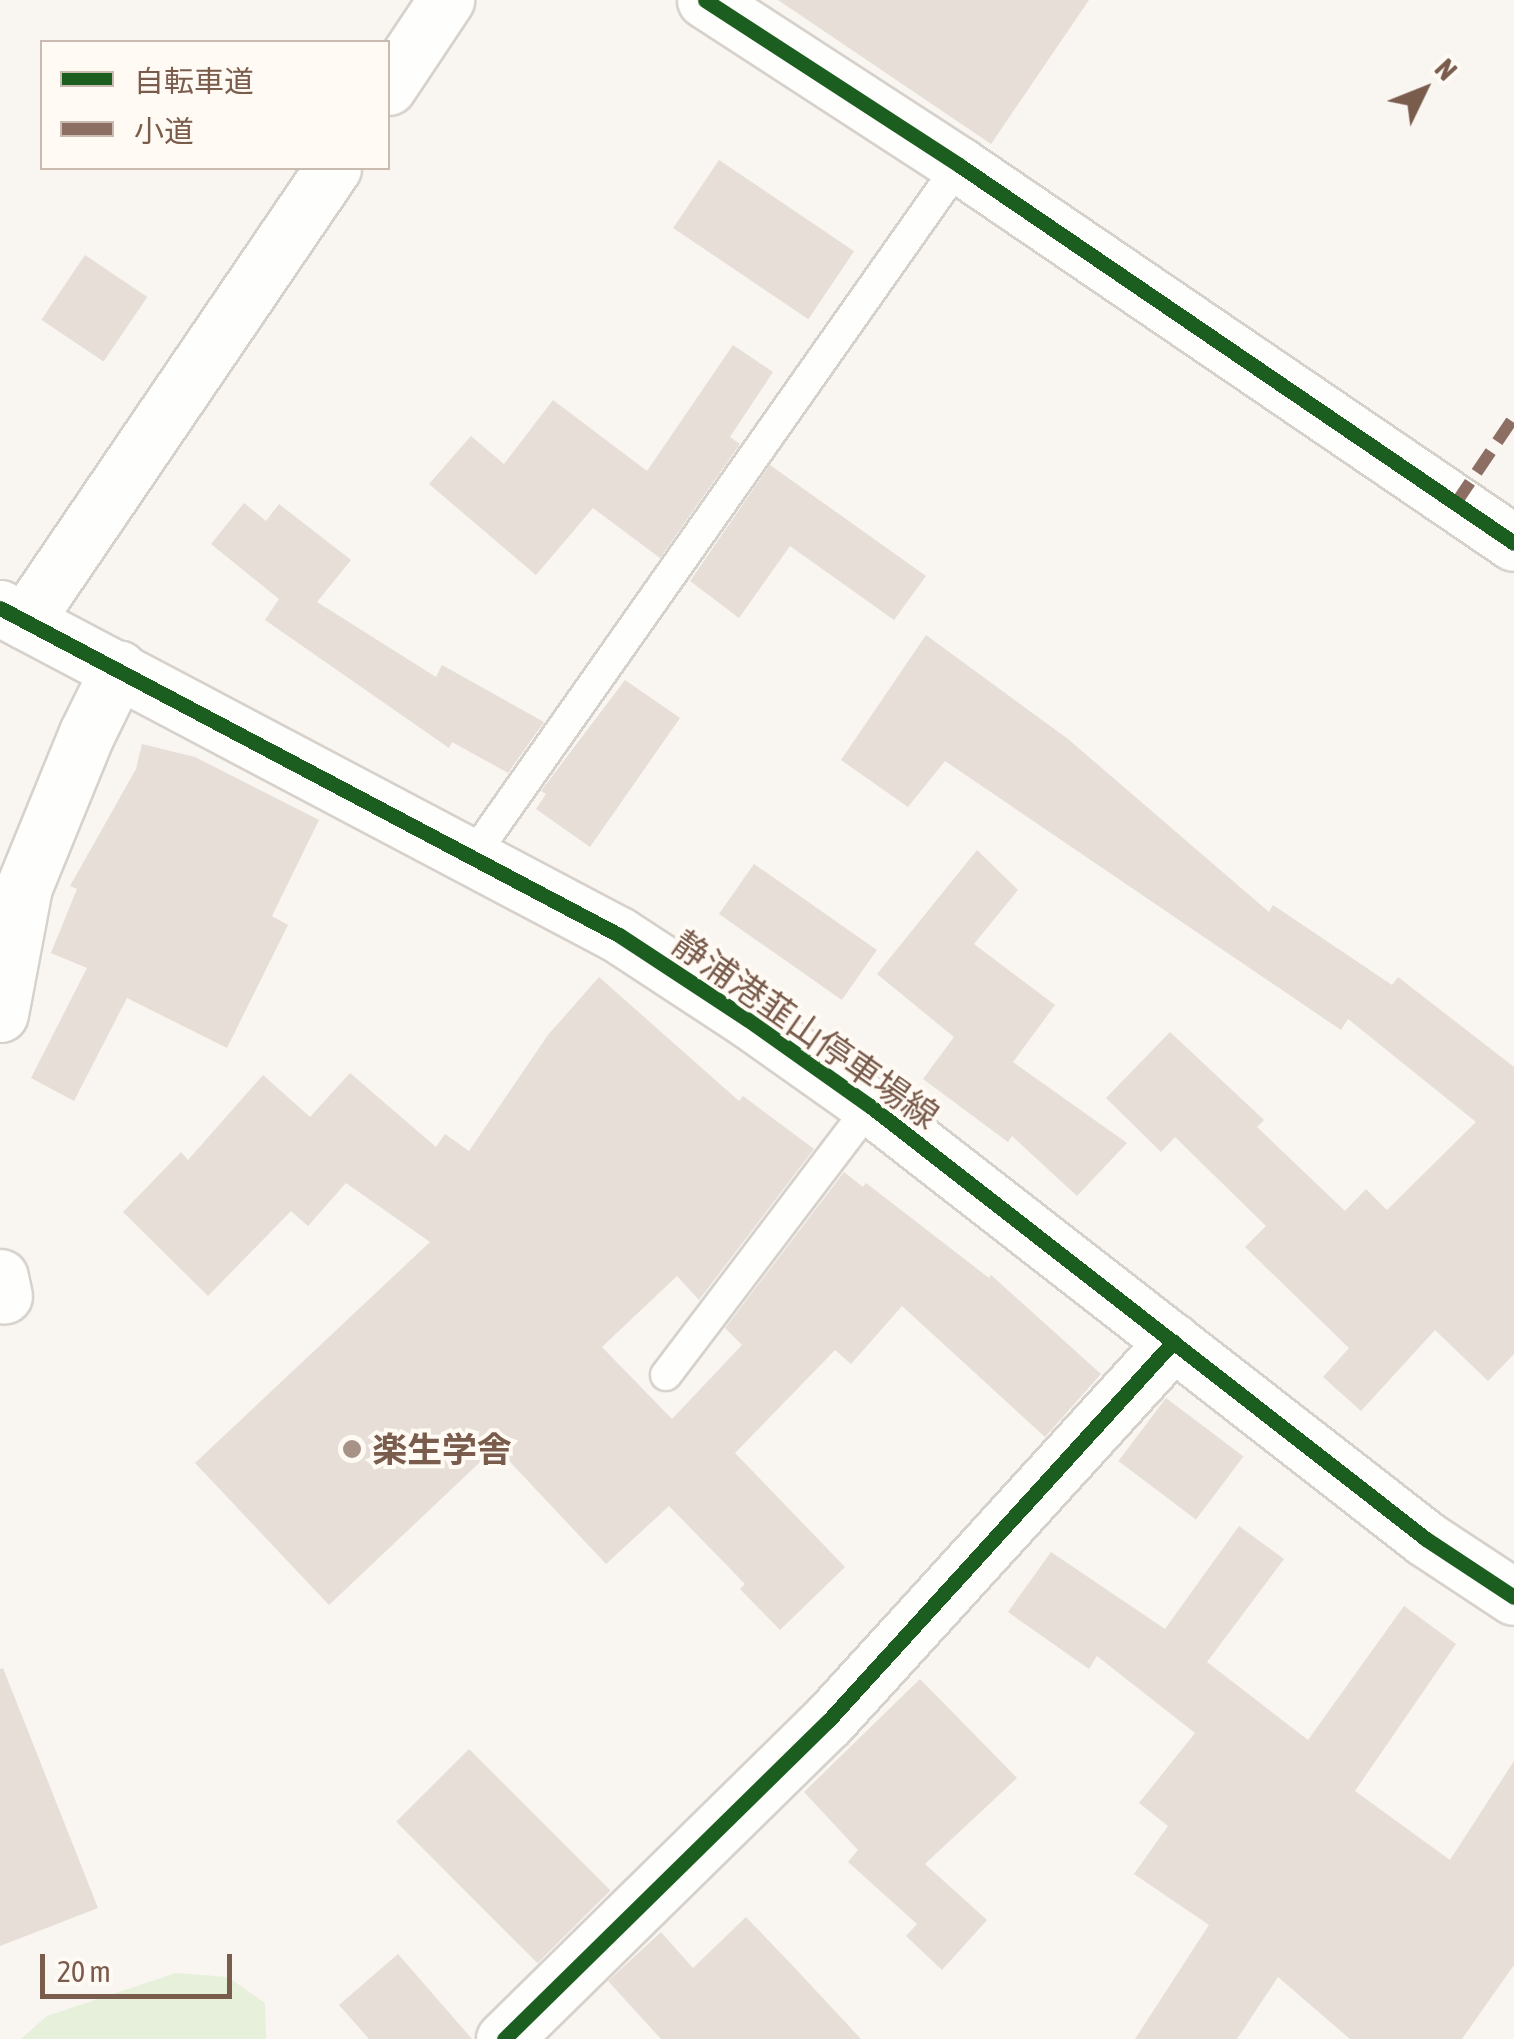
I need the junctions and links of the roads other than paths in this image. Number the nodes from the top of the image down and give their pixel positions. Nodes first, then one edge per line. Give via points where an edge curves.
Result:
1 (446, 0) edge
2 (705, 0) edge
3 (390, 84) edge
4 (959, 165) junction
5 (332, 170) edge
6 (1514, 543) edge
7 (12, 614) edge
8 (119, 668) junction
9 (472, 857) junction
10 (0, 1014) edge
11 (870, 1106) junction
12 (1173, 1342) junction
13 (666, 1374) dead end
14 (1514, 1597) edge
15 (523, 2033) edge

1 - 3 street
2 - 4 street
4 - 6 street
4 - 9 lane
5 - 7 street
7 - 8 street, 静浦港韮山停車場線
8 - 9 street, 静浦港韮山停車場線
8 - 10 street via 24,887
9 - 11 street, 静浦港韮山停車場線 via 618,935
11 - 12 street, 静浦港韮山停車場線
11 - 13 lane
12 - 14 street, 静浦港韮山停車場線 via 1426,1538
12 - 15 street via 828,1721

